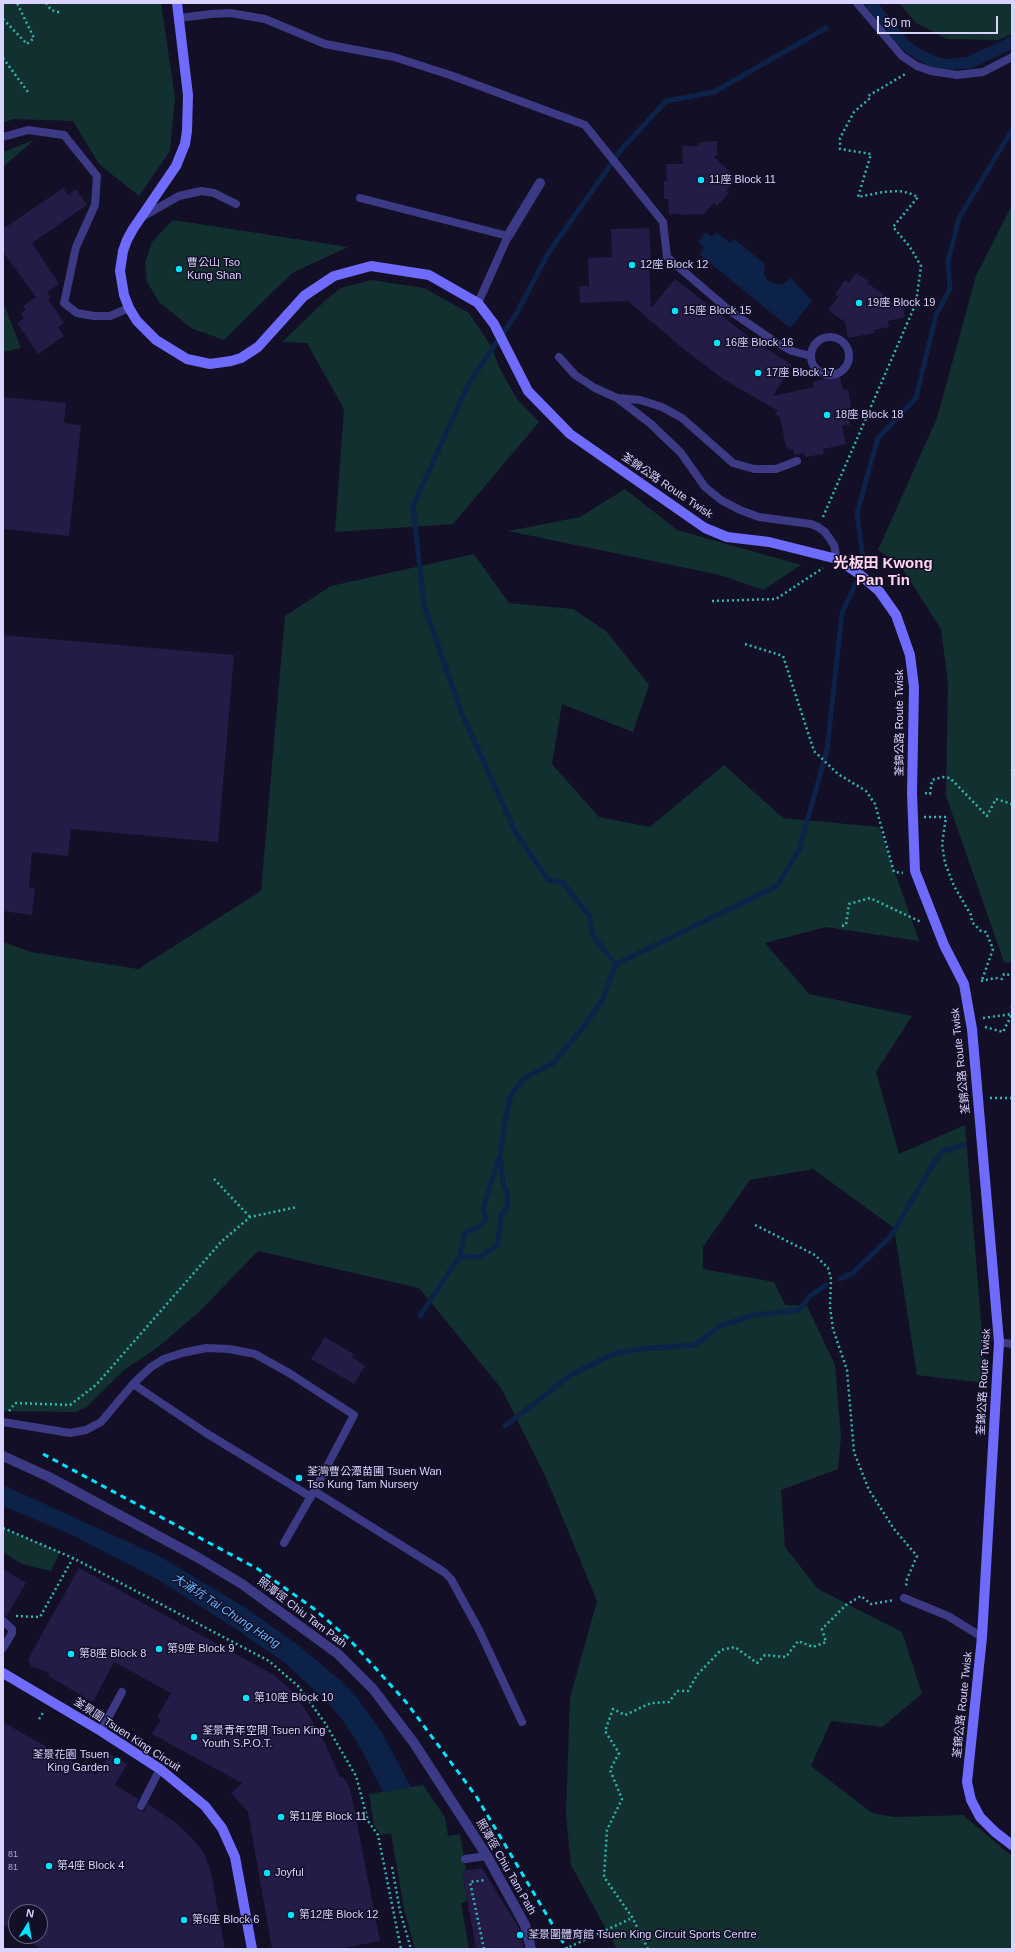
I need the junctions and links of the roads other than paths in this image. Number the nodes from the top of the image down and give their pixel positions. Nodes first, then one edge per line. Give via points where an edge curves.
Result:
1 (177, 3) edge
2 (857, 3) edge
3 (179, 18) junction
4 (1012, 57) edge
5 (3, 137) edge
6 (540, 183) dead end
7 (360, 198) dead end
8 (236, 204) dead end
9 (139, 219) junction
10 (508, 236) junction
11 (478, 303) junction
12 (129, 308) junction
13 (811, 356) junction
14 (559, 357) dead end
15 (617, 398) junction
16 (797, 461) dead end
17 (836, 559) junction
18 (999, 1342) junction
19 (1012, 1344) edge
20 (133, 1384) junction
21 (3, 1422) edge
22 (3, 1456) edge
23 (313, 1494) junction
24 (284, 1543) dead end
25 (904, 1598) road end
26 (5, 1623) edge
27 (982, 1637) junction
28 (3, 1648) edge
29 (3, 1673) edge
30 (122, 1692) dead end
31 (522, 1722) dead end
32 (101, 1731) junction
33 (160, 1769) junction
34 (141, 1806) dead end
35 (1012, 1845) edge
36 (487, 1856) junction
37 (465, 1859) dead end
38 (252, 1949) edge
39 (531, 1949) edge

1 - 3 main road, 荃錦公路 Route Twisk
2 - 4 lane via 902,56 917,66 944,74 971,74 983,72
3 - 9 main road, 荃錦公路 Route Twisk via 188,95 185,144 176,166
3 - 13 lane via 230,14 265,19 325,44 394,57 450,75 585,125 663,222 666,257 730,311 774,341 792,351
5 - 12 lane via 28,130 64,134 97,176 95,205 72,246 64,303 77,313 94,316 110,316
6 - 10 street
7 - 10 lane
8 - 9 lane via 214,193 194,192 170,201
9 - 12 main road, 荃錦公路 Route Twisk via 127,240 121,261 121,283
10 - 11 lane
11 - 12 main road, 荃錦公路 Route Twisk via 429,275 371,266 352,270 324,281 304,296 266,340 250,353 231,361 210,364 187,359 166,348 145,331
11 - 17 main road, 荃錦公路 Route Twisk via 494,324 528,391 570,434 706,528 726,537 769,542
13 - 13 lane via 816,344 827,337 845,344 849,356 844,369 833,375 815,368
14 - 15 lane via 575,375
15 - 16 lane via 640,400 662,407 682,418 733,463 754,469 776,469
15 - 17 lane via 651,424 680,453 705,487 721,500 759,517 818,527 834,544
17 - 18 main road, 荃錦公路 Route Twisk via 879,591 896,615 910,655 914,687 914,857 916,871 938,930 964,984 971,1022
18 - 19 lane
18 - 27 main road, 荃錦公路 Route Twisk
20 - 21 lane via 101,1422 86,1430 70,1433
20 - 23 lane via 206,1433
20 - 23 lane via 164,1359 206,1348 255,1354 289,1373 354,1415
22 - 36 street, 照潭徑 Chiu Tam Path via 49,1477 197,1557 242,1584 338,1654 373,1689 414,1743
23 - 24 lane
23 - 31 lane via 444,1572 479,1630
25 - 27 lane via 948,1616
26 - 28 lane via 12,1629 12,1633
27 - 35 main road, 荃錦公路 Route Twisk via 968,1790 980,1817
29 - 32 main road, 荃景圍 Tsuen King Circuit
30 - 32 lane
32 - 33 main road, 荃景圍 Tsuen King Circuit
33 - 34 lane
33 - 38 main road, 荃景圍 Tsuen King Circuit via 205,1806 222,1828 235,1857
36 - 37 lane
36 - 39 street, 照潭徑 Chiu Tam Path via 526,1925

